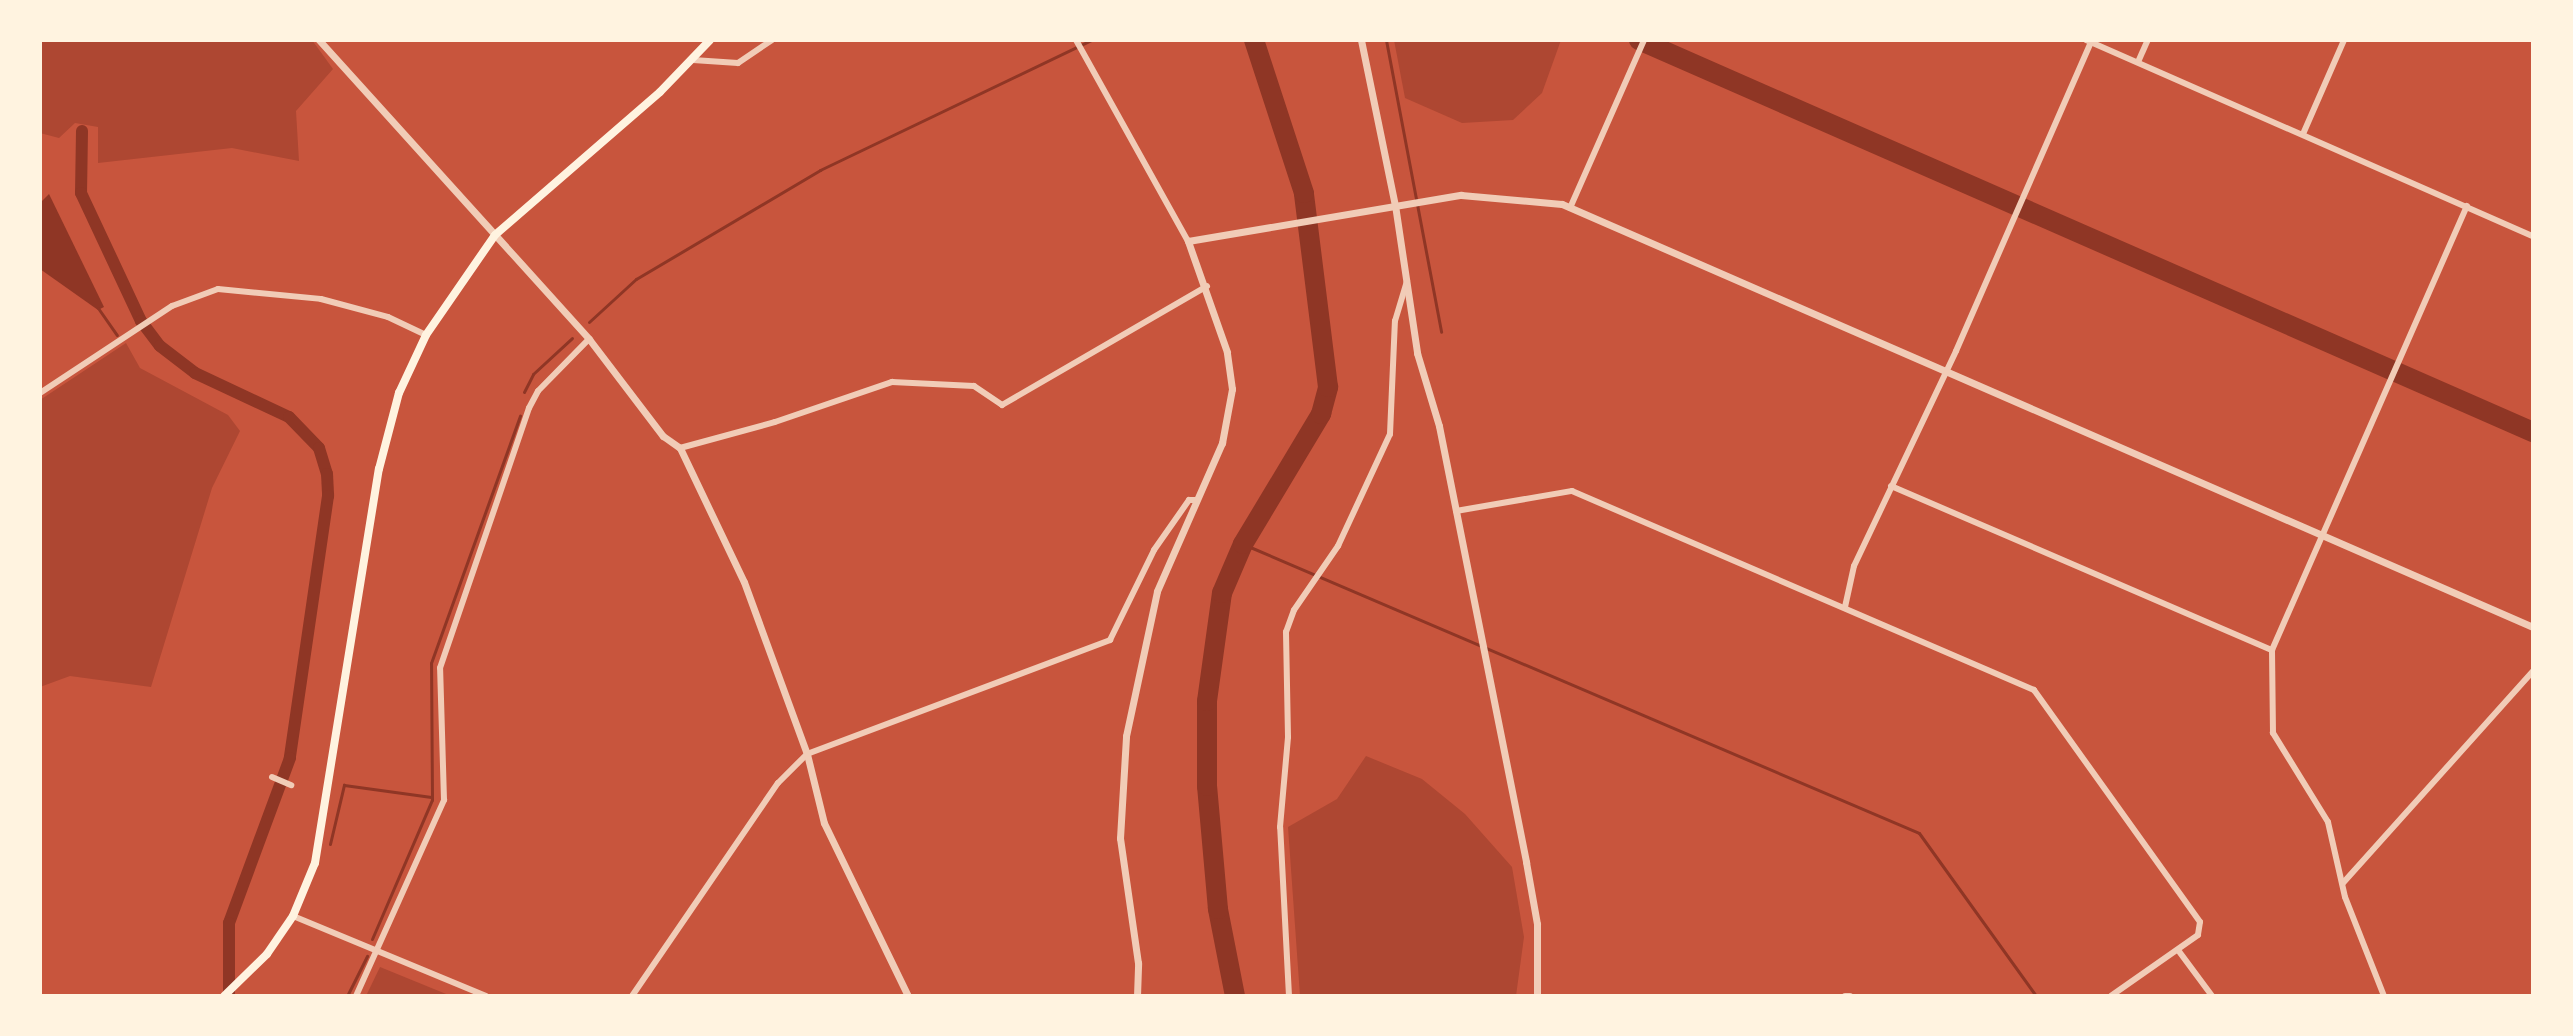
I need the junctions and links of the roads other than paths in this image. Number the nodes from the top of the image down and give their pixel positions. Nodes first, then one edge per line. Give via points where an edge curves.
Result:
1 (319, 40) edge
2 (710, 40) edge
3 (772, 40) edge
4 (1361, 40) edge
5 (1644, 40) edge
6 (2148, 40) edge
7 (2344, 40) edge
8 (1076, 41) edge
9 (2088, 41) edge
10 (693, 60) junction
11 (2138, 62) junction
12 (2303, 134) junction
13 (1395, 205) junction
14 (2467, 206) junction
15 (1570, 208) junction
16 (495, 235) junction
17 (2533, 236) edge
18 (1188, 241) junction
19 (1407, 281) junction
20 (1207, 286) junction
21 (426, 335) junction
22 (589, 339) junction
23 (1946, 371) junction
24 (40, 393) edge
25 (680, 448) junction
26 (1891, 486) junction
27 (1197, 500) junction
28 (1456, 511) junction
29 (2323, 536) junction
30 (1845, 607) junction
31 (2533, 627) edge
32 (2272, 650) junction
33 (2533, 671) edge
34 (807, 754) junction
35 (272, 777) dead end
36 (291, 785) dead end
37 (2343, 883) junction
38 (293, 916) junction
39 (2178, 950) junction
40 (378, 951) junction
41 (224, 996) edge
42 (356, 996) edge
43 (486, 996) edge
44 (632, 996) edge
45 (908, 996) edge
46 (1137, 996) edge
47 (1289, 996) edge
48 (1537, 996) edge
49 (2111, 996) edge
50 (2212, 996) edge
51 (2384, 996) edge

1 - 16 street
2 - 10 main road
3 - 10 street via 738,63
4 - 13 street
5 - 15 street
6 - 11 street
7 - 12 street
8 - 18 street
9 - 11 street
9 - 23 street
10 - 16 main road
11 - 12 street
12 - 14 street
13 - 15 street via 1502,195 1542,198
13 - 18 street
13 - 19 street
14 - 17 street
14 - 29 street
15 - 23 street
16 - 21 main road
16 - 22 street
18 - 20 street
19 - 28 street via 1417,353
19 - 47 street via 1395,321 1390,434 1338,546 1294,610 1286,632 1288,737 1280,827
20 - 25 street via 1002,405 974,386 892,382
20 - 27 street via 1232,389 1222,443
21 - 24 street via 388,317 321,299 235,289 207,292
21 - 38 main road via 399,393 379,469 315,863
22 - 25 street via 663,436
22 - 40 street via 538,391 529,408 443,655 444,800
23 - 26 street
23 - 29 street
25 - 34 street via 722,526
26 - 30 street via 1854,566
26 - 32 street
27 - 34 street via 1189,500 1154,550 1110,640
27 - 46 street via 1168,562 1147,627 1121,775 1120,838 1138,963
28 - 30 street via 1572,491
28 - 48 street via 1537,924
29 - 31 street
29 - 32 street
30 - 39 street via 2034,690 2046,701 2200,922 2198,935
32 - 37 street via 2273,733 2328,822
33 - 37 street
34 - 44 street via 778,783
34 - 45 street via 824,823
35 - 36 street
37 - 51 street
38 - 40 street
38 - 41 main road
39 - 49 street
39 - 50 street
40 - 42 street
40 - 43 street

